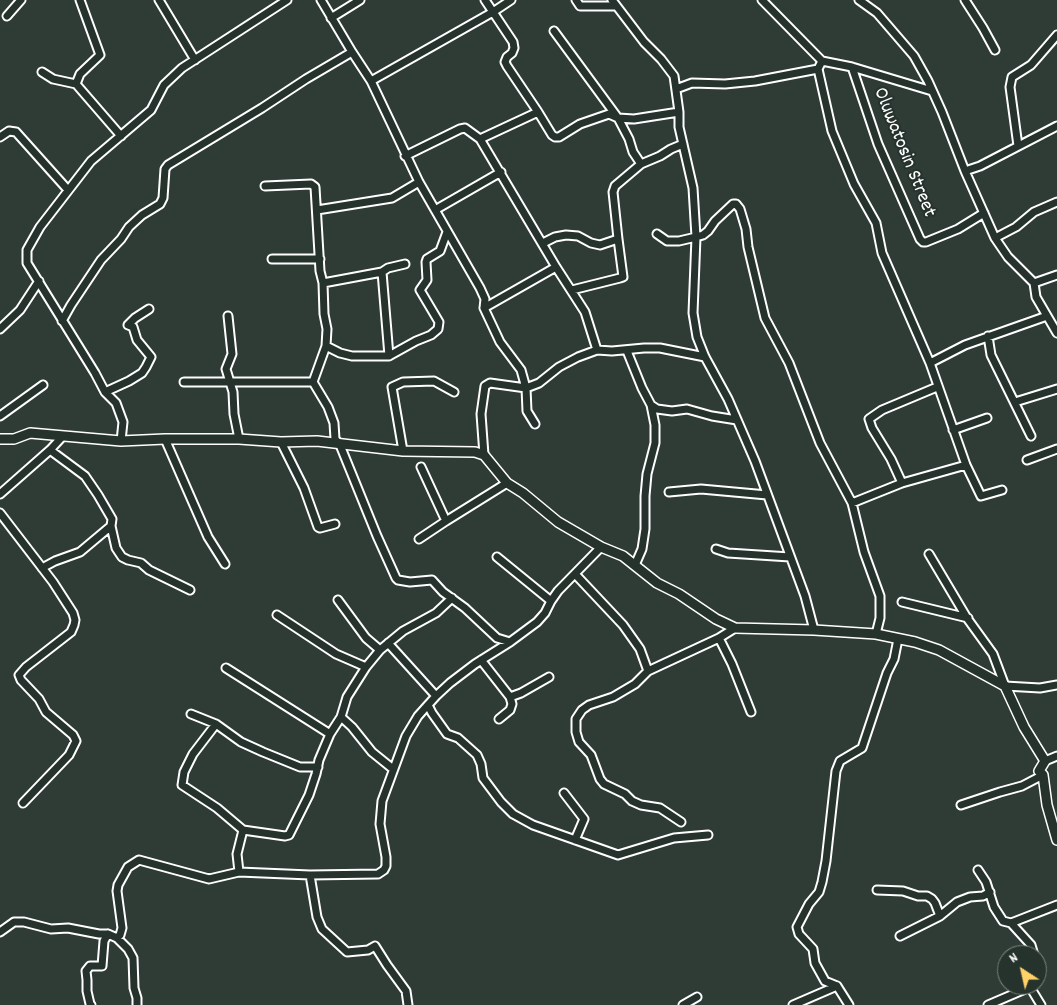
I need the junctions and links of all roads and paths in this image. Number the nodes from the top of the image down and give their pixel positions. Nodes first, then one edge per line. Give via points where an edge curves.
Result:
1 (21, 0) edge
2 (80, 0) edge
3 (159, 0) edge
4 (287, 0) edge
5 (321, 0) edge
6 (360, 0) edge
7 (485, 0) edge
8 (511, 0) edge
9 (576, 0) edge
10 (762, 0) edge
11 (859, 0) edge
12 (965, 0) edge
13 (613, 3) edge
14 (493, 12) junction
15 (7, 16) dead end
16 (331, 18) junction
17 (554, 31) dead end
18 (1057, 35) edge
19 (995, 50) dead end
20 (352, 52) junction
21 (195, 60) junction
22 (822, 61) junction
23 (852, 67) junction
24 (818, 69) junction
25 (42, 72) dead end
26 (371, 81) junction
27 (76, 84) junction
28 (676, 89) junction
29 (932, 91) junction
30 (538, 112) junction
31 (679, 112) junction
32 (618, 118) junction
33 (1057, 126) edge
34 (121, 136) junction
35 (0, 137) edge
36 (480, 138) junction
37 (683, 144) junction
38 (1018, 146) junction
39 (405, 156) junction
40 (641, 164) junction
41 (965, 171) junction
42 (501, 172) junction
43 (419, 182) junction
44 (266, 186) dead end
45 (68, 190) junction
46 (1057, 202) edge
47 (317, 210) junction
48 (435, 210) junction
49 (984, 214) junction
50 (447, 232) junction
51 (657, 234) dead end
52 (696, 237) junction
53 (995, 238) junction
54 (618, 239) junction
55 (543, 243) junction
56 (272, 259) dead end
57 (320, 259) junction
58 (405, 264) dead end
59 (556, 266) junction
60 (382, 272) junction
61 (1057, 275) edge
62 (39, 281) junction
63 (323, 283) junction
64 (1034, 283) junction
65 (572, 290) junction
66 (484, 308) junction
67 (150, 309) dead end
68 (228, 316) dead end
69 (1047, 316) junction
70 (62, 321) junction
71 (0, 329) edge
72 (1057, 333) edge
73 (988, 336) junction
74 (326, 346) junction
75 (597, 350) junction
76 (627, 351) junction
77 (389, 356) junction
78 (705, 357) junction
79 (930, 363) junction
80 (184, 382) dead end
81 (230, 382) junction
82 (313, 382) junction
83 (43, 385) dead end
84 (937, 387) junction
85 (526, 388) junction
86 (1057, 389) edge
87 (105, 392) junction
88 (454, 392) dead end
89 (1015, 402) junction
90 (651, 405) junction
91 (0, 416) edge
92 (987, 418) dead end
93 (737, 420) junction
94 (535, 424) dead end
95 (953, 430) junction
96 (1031, 436) dead end
97 (62, 437) junction
98 (0, 439) edge
99 (165, 439) junction
100 (240, 439) junction
101 (121, 441) junction
102 (281, 442) junction
103 (340, 445) junction
104 (50, 450) junction
105 (1057, 450) edge
106 (403, 451) junction
107 (484, 455) junction
108 (1026, 460) dead end
109 (966, 464) junction
110 (421, 467) dead end
111 (507, 483) junction
112 (902, 483) junction
113 (1002, 490) dead end
114 (669, 492) dead end
115 (0, 494) edge
116 (767, 495) junction
117 (852, 503) junction
118 (0, 513) edge
119 (446, 520) junction
120 (335, 524) dead end
121 (111, 526) junction
122 (419, 539) dead end
123 (601, 547) junction
124 (716, 549) dead end
125 (929, 554) dead end
126 (497, 557) dead end
127 (790, 558) junction
128 (225, 564) dead end
129 (635, 565) junction
130 (42, 568) junction
131 (575, 574) junction
132 (190, 590) dead end
133 (452, 598) junction
134 (338, 600) dead end
135 (551, 602) junction
136 (902, 602) dead end
137 (276, 615) dead end
138 (968, 618) junction
139 (735, 628) junction
140 (814, 630) junction
141 (876, 634) junction
142 (719, 638) junction
143 (898, 640) junction
144 (510, 642) junction
145 (388, 643) junction
146 (380, 650) junction
147 (481, 660) junction
148 (366, 667) junction
149 (226, 668) dead end
150 (648, 671) junction
151 (548, 677) dead end
152 (1057, 685) edge
153 (1005, 686) junction
154 (436, 696) junction
155 (510, 697) junction
156 (428, 705) junction
157 (751, 712) dead end
158 (192, 714) dead end
159 (341, 717) junction
160 (499, 719) dead end
161 (216, 724) junction
162 (330, 734) junction
163 (1057, 756) edge
164 (1044, 761) junction
165 (318, 767) junction
166 (393, 769) junction
167 (1043, 776) junction
168 (564, 793) dead end
169 (23, 803) dead end
170 (961, 805) dead end
171 (681, 822) dead end
172 (243, 830) junction
173 (708, 835) dead end
174 (575, 840) junction
175 (1057, 840) edge
176 (978, 870) dead end
177 (239, 872) junction
178 (310, 875) junction
179 (877, 890) dead end
180 (990, 892) junction
181 (1057, 905) edge
182 (940, 916) junction
183 (1011, 922) junction
184 (0, 932) edge
185 (108, 934) junction
186 (900, 936) dead end
187 (117, 938) junction
188 (1031, 945) edge
189 (837, 986) junction
190 (1011, 995) edge
191 (696, 997) dead end
192 (91, 1005) edge
193 (137, 1005) edge
194 (408, 1005) edge
195 (682, 1005) edge
196 (793, 1005) edge
197 (849, 1005) edge
198 (988, 1005) edge

1 - 15 street
2 - 27 street via 100,55 80,74
3 - 21 street
4 - 21 street
5 - 16 street
6 - 16 street
7 - 14 street
8 - 14 street
9 - 13 street via 580,6
10 - 22 street
11 - 29 street via 877,12 906,46
12 - 19 street
13 - 28 street via 674,76
14 - 26 street
14 - 30 street via 513,42 514,48 507,57 506,66
16 - 20 street
17 - 32 street
18 - 38 street via 1031,65 1012,78 1010,87
20 - 26 street
20 - 70 street via 168,165 164,169 160,204 129,227 100,260
21 - 34 street via 164,84 151,110
22 - 23 street
22 - 24 street
23 - 29 street
23 - 49 street, Oluwatosin Street via 878,144 920,239 926,242 958,230
24 - 28 street via 755,81 692,83
24 - 79 street via 832,131 854,184 876,223 882,254
25 - 27 street via 53,79
26 - 39 street
27 - 34 street
28 - 31 street
29 - 41 street
30 - 32 street via 555,137 609,114
30 - 36 street
31 - 32 street via 634,119
31 - 37 street
32 - 40 street
33 - 38 street
34 - 45 street via 91,161
35 - 45 street via 9,131 16,132
36 - 39 street via 466,128 460,129
36 - 42 street
37 - 40 street
37 - 52 street via 693,188
38 - 41 street
39 - 43 street
40 - 54 street via 612,192
41 - 49 street
42 - 48 street
42 - 55 street
43 - 47 street via 387,199
43 - 48 street
44 - 47 street via 313,185 316,187
45 - 62 street via 27,250 27,263
46 - 53 street via 1034,212 1016,228
47 - 57 street
48 - 50 street
49 - 53 street
50 - 66 street via 480,288 485,299
50 - 77 street via 440,251 426,262 427,280 420,290 440,326 431,335
51 - 52 street via 667,241
52 - 78 street via 693,313
52 - 117 street via 708,231 727,208 736,204 746,229 765,318 789,364 820,443
53 - 64 street via 1008,257
54 - 55 street via 600,245 566,235
54 - 65 street via 623,276
55 - 59 street
56 - 57 street
57 - 63 street
58 - 60 street
59 - 65 street
59 - 66 street
60 - 63 street
60 - 77 street
61 - 64 street
62 - 70 street
62 - 71 street via 20,310
63 - 74 street
64 - 69 street via 1036,297
65 - 75 street via 585,312
66 - 85 street via 500,342 521,370
67 - 87 street via 128,325 133,327 136,340 151,357 142,373
68 - 81 street via 232,354 226,369
69 - 72 street
69 - 73 street
70 - 87 street
73 - 79 street
73 - 89 street via 991,355
74 - 77 street via 352,356
74 - 82 street
75 - 76 street
75 - 85 street via 559,367 539,384
76 - 78 street via 660,348
76 - 90 street
78 - 93 street
79 - 84 street
80 - 81 street
81 - 82 street
81 - 100 street
82 - 103 street via 328,407 334,422 335,439
83 - 91 street
84 - 95 street
84 - 112 street via 882,410 870,419
85 - 94 street via 527,411
85 - 107 street via 490,383 485,386 481,414
86 - 89 street
87 - 101 street via 116,403 123,422
88 - 106 street via 434,381 403,382 392,387
89 - 96 street
90 - 93 street via 657,409 687,409
90 - 129 street via 655,443 646,482 642,549
92 - 95 street
93 - 116 street
95 - 109 street
97 - 98 street via 30,433
97 - 101 street
97 - 104 street
99 - 100 street
99 - 101 street
99 - 128 street via 208,538
100 - 102 street
102 - 103 street via 317,441
102 - 120 street via 304,488 318,527
103 - 106 street
103 - 133 street via 396,578 410,582 432,580
104 - 115 street
104 - 121 street via 85,476 112,519
105 - 108 street
106 - 107 street via 475,452
107 - 111 street
109 - 112 street
109 - 113 street via 981,496
110 - 119 street
111 - 119 street
111 - 123 street via 558,522
112 - 117 street
114 - 116 street via 701,489
116 - 127 street
117 - 141 street via 864,552 880,596
118 - 130 street
119 - 122 street
121 - 130 street via 80,552
121 - 132 street via 116,548 122,557
123 - 129 street
123 - 131 street
124 - 127 street via 728,553
125 - 138 street
126 - 135 street
127 - 140 street
129 - 139 street via 657,583
130 - 169 street via 73,614 74,625 71,632 19,676 46,712 76,741 69,755
131 - 135 street
131 - 150 street via 622,625 640,649
133 - 144 street via 497,638
133 - 145 street
134 - 146 street via 366,638
135 - 144 street via 537,622
136 - 138 street
137 - 148 street via 336,654
138 - 153 street via 994,654
139 - 140 street
139 - 142 street
140 - 141 street
141 - 143 street
142 - 150 street
142 - 157 street
143 - 153 street via 939,650
143 - 189 street via 862,748 840,761 836,771 822,882 797,927 813,949 815,963 825,981
144 - 147 street
145 - 146 street
145 - 154 street
146 - 148 street
147 - 154 street
147 - 155 street
148 - 159 street via 347,697
149 - 162 street
150 - 171 street via 635,684 582,710 576,719 576,732 604,784 641,805 660,808
151 - 155 street
152 - 153 street via 1040,688
153 - 164 street
154 - 156 street
155 - 160 street via 510,710
156 - 166 street via 406,736
156 - 174 street via 447,734 458,738 477,755 483,778 513,814
158 - 161 street
159 - 162 street
159 - 166 street via 372,752
161 - 165 street via 241,742 263,752 300,767
161 - 172 street via 193,754 184,772 182,786 217,808
162 - 165 street
163 - 164 street
164 - 167 street via 1038,771
165 - 172 street via 309,795 289,835
166 - 178 street via 382,801 380,824 386,857 384,870 378,874
167 - 170 street
167 - 175 street
168 - 174 street via 584,819
172 - 177 street via 238,854
173 - 174 street via 674,838 618,855
176 - 180 street
177 - 178 street
177 - 187 street via 209,879 139,860 128,867 116,891 122,928
178 - 194 street via 322,929 347,952 375,946 406,991
179 - 182 street via 903,891 932,898
180 - 182 street via 957,902
180 - 183 street via 1003,922
181 - 183 street
182 - 186 street
183 - 188 street
184 - 185 street via 14,922 24,922 51,929
185 - 187 street
185 - 192 street via 104,941 102,966 90,966 86,971
187 - 193 street via 132,954
189 - 196 street
189 - 197 street
190 - 198 street
191 - 195 street

